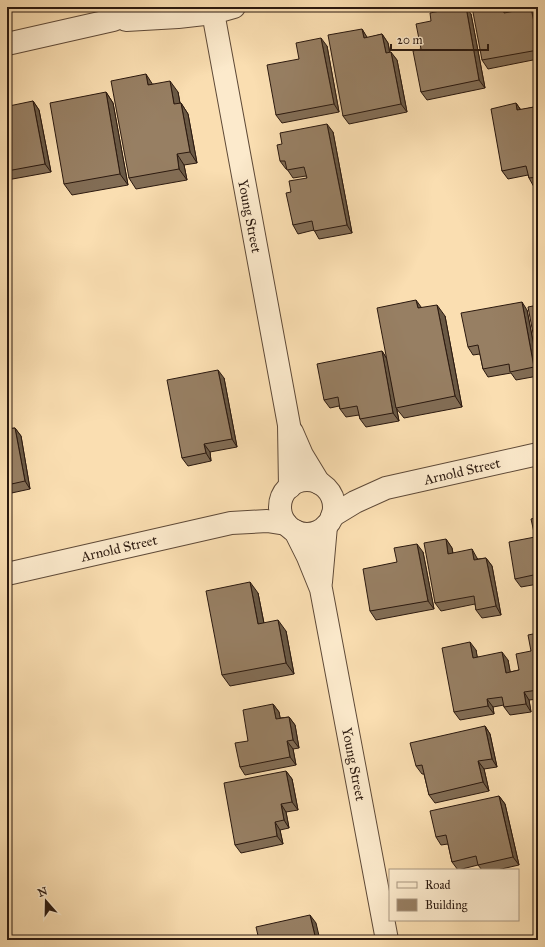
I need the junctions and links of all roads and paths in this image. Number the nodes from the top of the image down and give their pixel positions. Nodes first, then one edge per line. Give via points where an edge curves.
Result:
1 (146, 7) edge
2 (234, 7) edge
3 (212, 10) edge
4 (113, 20) junction
5 (7, 44) edge
6 (289, 425) junction
7 (538, 454) edge
8 (323, 486) junction
9 (386, 488) junction
10 (286, 492) junction
11 (329, 521) junction
12 (231, 523) junction
13 (290, 528) junction
14 (7, 574) edge
15 (321, 589) junction
16 (387, 940) edge

1 - 4 street
2 - 3 street
3 - 4 street via 178,17
3 - 6 street, Young Street
4 - 5 street
6 - 8 street, Young Street via 302,455
6 - 10 street, Young Street
7 - 9 street, Arnold Street
8 - 9 street, Arnold Street
8 - 10 street via 311,480 302,481 294,484
8 - 11 street via 334,503 334,512
9 - 11 street, Arnold Street via 354,502
10 - 12 street, Arnold Street via 263,508
10 - 13 street via 280,506 281,516
11 - 13 street via 319,531 311,534 301,534
11 - 15 street, Young Street
12 - 13 street, Arnold Street via 267,521
12 - 14 street, Arnold Street
13 - 15 street, Young Street via 308,557
15 - 16 street, Young Street

